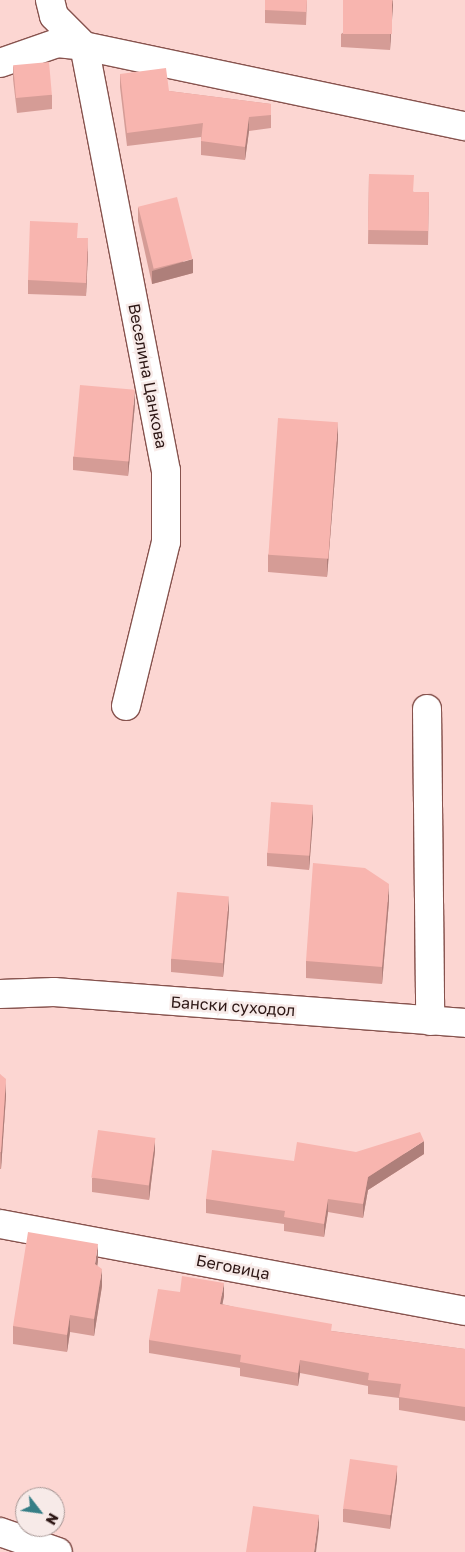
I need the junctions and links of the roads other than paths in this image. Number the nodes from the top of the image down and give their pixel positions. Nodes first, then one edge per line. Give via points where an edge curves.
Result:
1 (50, 0) edge
2 (84, 46) junction
3 (0, 63) edge
4 (465, 126) edge
5 (126, 706) dead end
6 (427, 709) dead end
7 (0, 994) edge
8 (430, 1021) junction
9 (465, 1023) edge
10 (0, 1224) edge
11 (465, 1311) edge
12 (0, 1532) edge
13 (58, 1552) edge

1 - 2 street via 54,16
2 - 3 street via 57,43
2 - 4 street
2 - 5 street, Веселина Цанкова via 166,471 166,542
6 - 8 street
7 - 8 street, Бански суходол via 54,992
8 - 9 street, Бански суходол
10 - 11 street, Беговица
12 - 13 street

